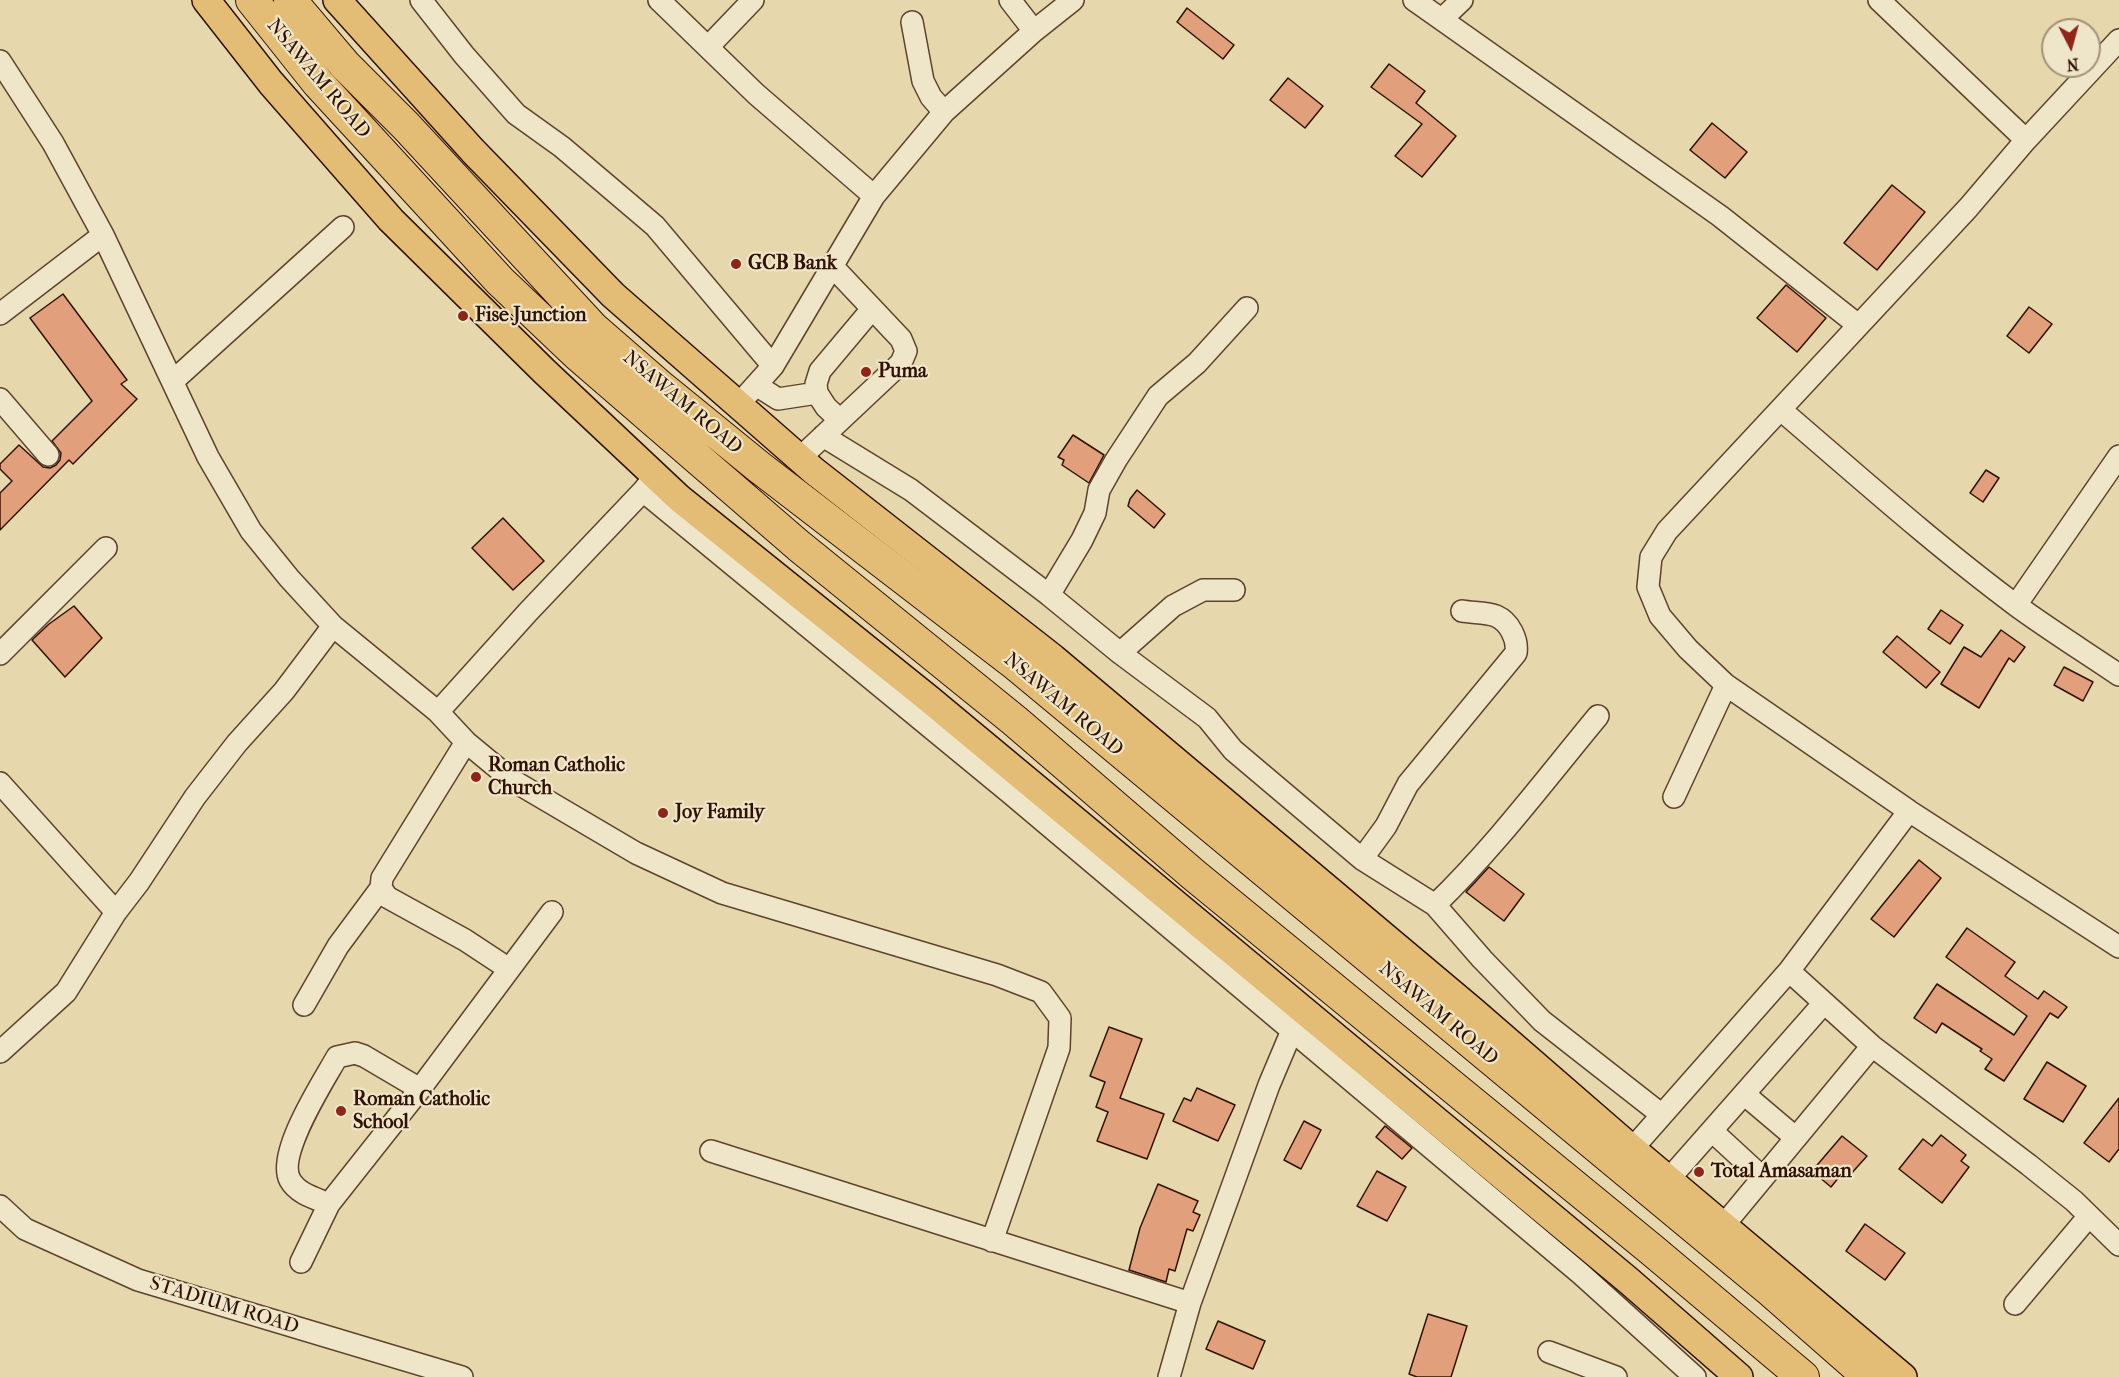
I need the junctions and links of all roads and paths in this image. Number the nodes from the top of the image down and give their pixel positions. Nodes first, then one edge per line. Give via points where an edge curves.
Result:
1 (206, 0) edge
2 (252, 0) edge
3 (290, 0) edge
4 (337, 0) edge
5 (421, 0) edge
6 (659, 0) edge
7 (753, 0) edge
8 (1010, 0) edge
9 (1073, 0) edge
10 (1414, 0) edge
11 (1462, 0) edge
12 (1879, 0) edge
13 (1442, 19) junction
14 (912, 22) dead end
15 (1034, 31) junction
16 (2119, 39) edge
17 (708, 47) junction
18 (0, 61) edge
19 (944, 112) junction
20 (2026, 140) junction
21 (874, 196) junction
22 (343, 227) dead end
23 (103, 235) junction
24 (833, 267) junction
25 (1247, 308) dead end
26 (872, 309) junction
27 (0, 314) edge
28 (1858, 325) junction
29 (773, 366) junction
30 (173, 381) junction
31 (756, 385) junction
32 (817, 393) junction
33 (0, 399) edge
34 (738, 405) junction
35 (1781, 410) junction
36 (840, 420) junction
37 (823, 436) junction
38 (48, 455) dead end
39 (800, 458) junction
40 (2117, 463) edge
41 (649, 483) junction
42 (106, 548) dead end
43 (1234, 590) dead end
44 (1049, 595) junction
45 (2016, 605) junction
46 (1462, 611) dead end
47 (333, 626) junction
48 (1120, 653) junction
49 (0, 654) edge
50 (2119, 675) edge
51 (1726, 685) junction
52 (438, 712) junction
53 (1598, 716) dead end
54 (466, 742) junction
55 (0, 783) edge
56 (1674, 797) dead end
57 (1909, 811) junction
58 (1362, 859) junction
59 (381, 888) junction
60 (1435, 905) junction
61 (116, 912) junction
62 (552, 912) dead end
63 (2119, 947) edge
64 (509, 969) junction
65 (1789, 971) junction
66 (1824, 1003) junction
67 (304, 1005) dead end
68 (1297, 1020) junction
69 (1872, 1046) junction
70 (0, 1052) edge
71 (420, 1089) junction
72 (1744, 1094) junction
73 (1662, 1115) junction
74 (1712, 1131) junction
75 (1796, 1138) junction
76 (1632, 1149) junction
77 (711, 1151) dead end
78 (1762, 1178) junction
79 (1669, 1179) junction
80 (329, 1204) junction
81 (0, 1206) edge
82 (2089, 1216) junction
83 (1724, 1226) junction
84 (992, 1241) junction
85 (2119, 1245) edge
86 (301, 1262) dead end
87 (1190, 1303) junction
88 (2015, 1304) dead end
89 (1549, 1352) dead end
90 (462, 1377) edge
91 (1169, 1377) edge
92 (1616, 1377) edge
93 (1695, 1377) edge
94 (1739, 1377) edge
95 (1803, 1377) edge
96 (1869, 1377) edge
97 (1903, 1377) edge

1 - 41 main road via 271,83 391,220 545,372
2 - 95 highway, NSAWAM ROAD via 318,83 500,281 578,356 799,546
3 - 96 highway, NSAWAM ROAD via 345,65 593,328 759,467 1014,663 1771,1291
4 - 34 main road via 473,151 613,296
5 - 29 street via 516,114 562,147 655,226
6 - 17 street
7 - 17 street
8 - 15 street
9 - 15 street
10 - 13 street
11 - 13 street
12 - 20 street
13 - 28 street via 1720,216
14 - 19 street via 923,81
15 - 19 street
16 - 20 street
17 - 21 street
18 - 23 street via 53,143
19 - 21 street
20 - 28 street
21 - 24 street
22 - 30 street
23 - 27 street
23 - 30 street
24 - 26 street
24 - 29 street
25 - 44 street via 1197,363 1158,396 1105,480 1082,540
26 - 32 street via 820,371
26 - 36 street via 901,339 906,351 901,363
28 - 35 street
29 - 31 street
30 - 47 street via 208,457 251,531
31 - 32 street via 778,399
31 - 34 street
32 - 36 street
33 - 38 street
34 - 39 main road
35 - 45 street
35 - 51 street via 1667,531 1652,557 1648,587 1660,616 1688,650
36 - 37 street
37 - 39 street
37 - 44 street via 911,490
39 - 76 main road via 1053,658
40 - 45 street
41 - 52 street
41 - 68 main road via 679,498 938,707
42 - 49 street
43 - 48 street via 1203,590 1173,606
44 - 48 street
45 - 50 street
46 - 58 street via 1497,616 1506,623 1517,645 1516,653 1408,784 1386,826
47 - 52 street
47 - 61 street via 209,779
48 - 58 street via 1207,718 1233,750
51 - 56 street
51 - 57 street
52 - 54 street
53 - 60 street
54 - 59 street via 382,878
54 - 84 street via 512,780 556,808 636,853 722,893 997,975 1041,992 1060,1018 1059,1048
55 - 61 street
57 - 63 street
57 - 65 street
58 - 60 street
59 - 64 street via 387,897
59 - 67 street via 338,946
60 - 73 street via 1542,1021
61 - 70 street via 66,992
62 - 64 street
64 - 71 street
65 - 66 street
65 - 73 street
66 - 69 street
66 - 72 street
68 - 87 street via 1269,1085
68 - 93 street
68 - 94 main road via 1629,1281
69 - 75 street
69 - 82 street via 2029,1165
71 - 80 street
71 - 80 street via 364,1056 354,1053 337,1057 291,1143 286,1163 289,1179 300,1192
72 - 74 street
72 - 75 street
73 - 76 street
74 - 78 street
74 - 79 street
75 - 78 street
76 - 79 main road
77 - 84 street
78 - 83 street
79 - 83 main road
80 - 86 street
81 - 90 street, STADIUM ROAD via 25,1229 138,1280
82 - 85 street
82 - 88 street
83 - 97 main road
84 - 87 street
87 - 91 street
89 - 92 street

